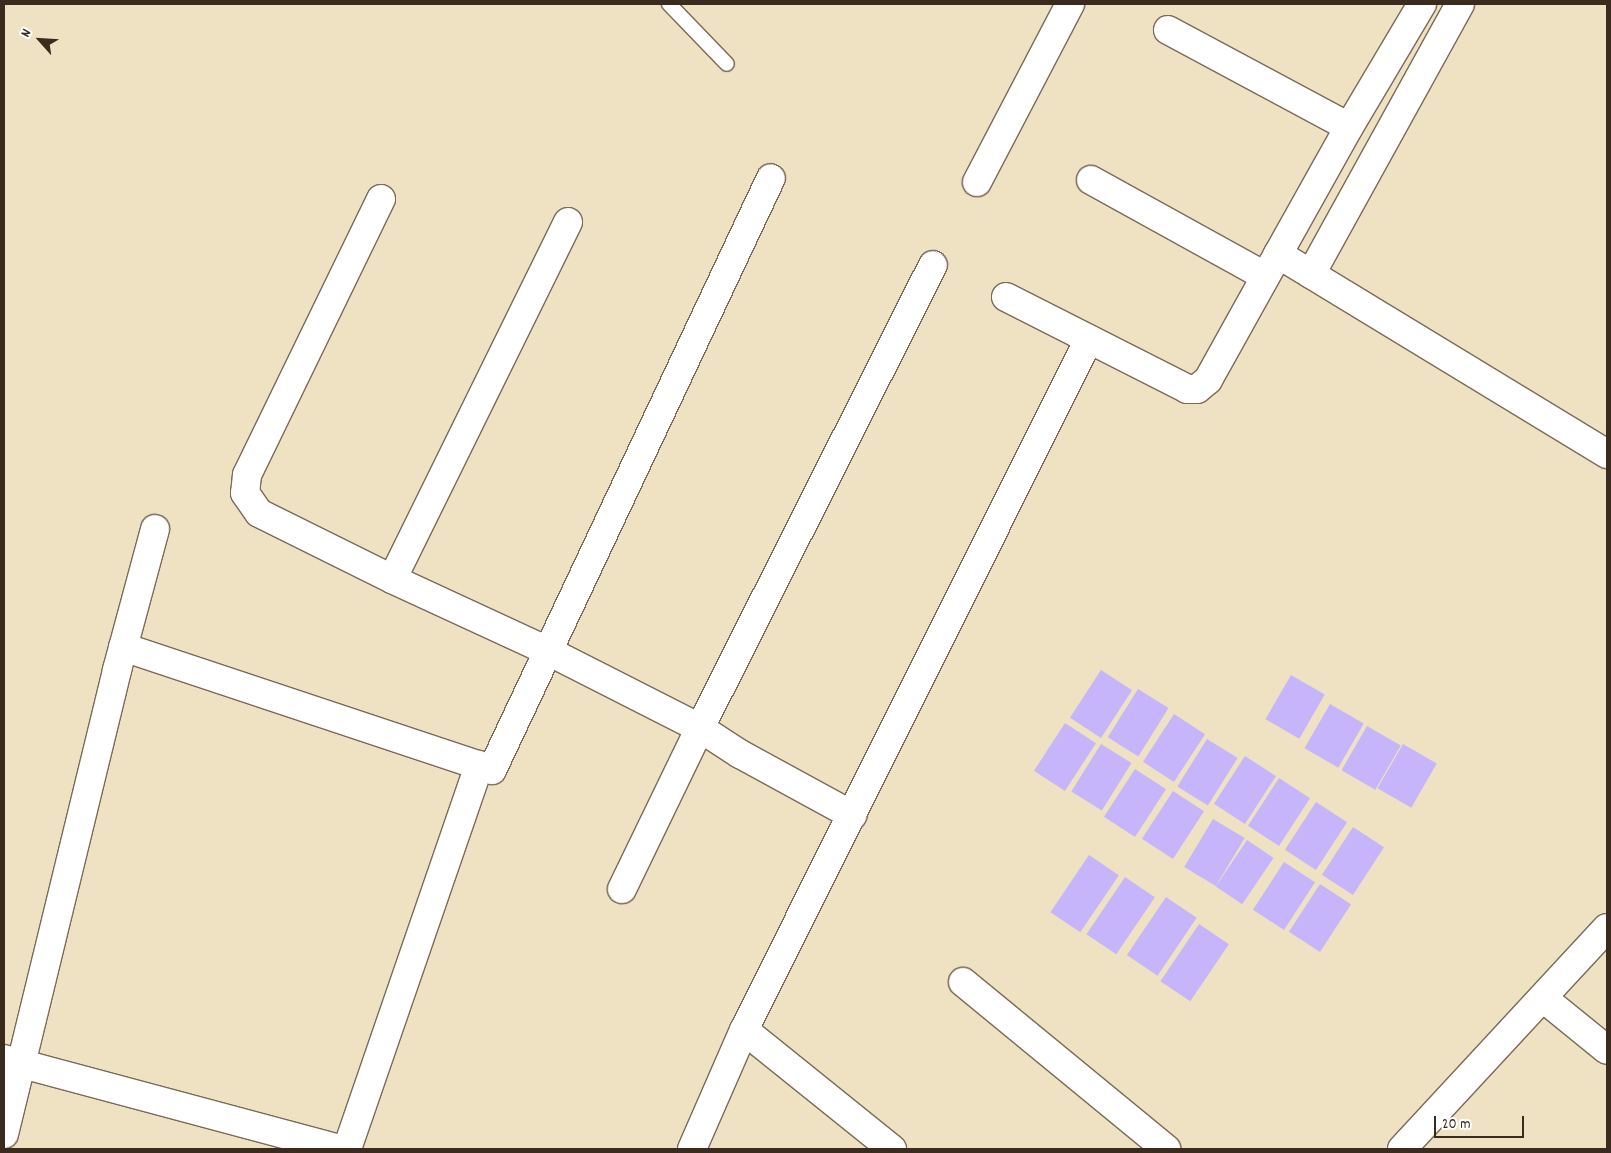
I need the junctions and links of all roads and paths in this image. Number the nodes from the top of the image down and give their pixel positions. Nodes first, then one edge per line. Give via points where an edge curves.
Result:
1 (669, 4) edge
2 (1070, 4) edge
3 (1422, 4) edge
4 (1460, 4) edge
5 (1168, 30) dead end
6 (727, 64) dead end
7 (1349, 127) junction
8 (771, 178) dead end
9 (1091, 180) dead end
10 (977, 182) dead end
11 (380, 199) dead end
12 (568, 222) dead end
13 (933, 265) dead end
14 (1272, 265) junction
15 (1311, 274) junction
16 (1006, 297) dead end
17 (1089, 339) junction
18 (1607, 454) edge
19 (155, 529) dead end
20 (392, 579) junction
21 (123, 647) junction
22 (548, 651) junction
23 (700, 728) junction
24 (479, 766) junction
25 (852, 815) junction
26 (622, 889) dead end
27 (1607, 928) edge
28 (964, 982) dead end
29 (1542, 998) junction
30 (744, 1030) junction
31 (1607, 1050) edge
32 (12, 1062) edge
33 (4, 1134) edge
34 (1407, 1148) edge
35 (340, 1149) edge
36 (346, 1149) edge
37 (692, 1149) edge
38 (892, 1149) edge
39 (1166, 1149) edge

1 - 6 lane
2 - 10 street
3 - 7 street
4 - 15 street
5 - 7 street
7 - 14 street
8 - 22 street
9 - 14 street
11 - 20 street via 247,475 245,493 259,513
12 - 20 street
13 - 23 street
14 - 15 street
14 - 17 street via 1208,380 1197,389 1187,389
15 - 18 street
16 - 17 street
17 - 25 street
19 - 21 street
20 - 22 street
21 - 24 street
21 - 32 street
22 - 23 street
22 - 24 street via 492,770
23 - 25 street via 740,754
23 - 26 street
24 - 36 street
25 - 30 street
27 - 29 street
28 - 39 street
29 - 31 street
29 - 34 street
30 - 37 street
30 - 38 street
32 - 33 street
32 - 35 street

